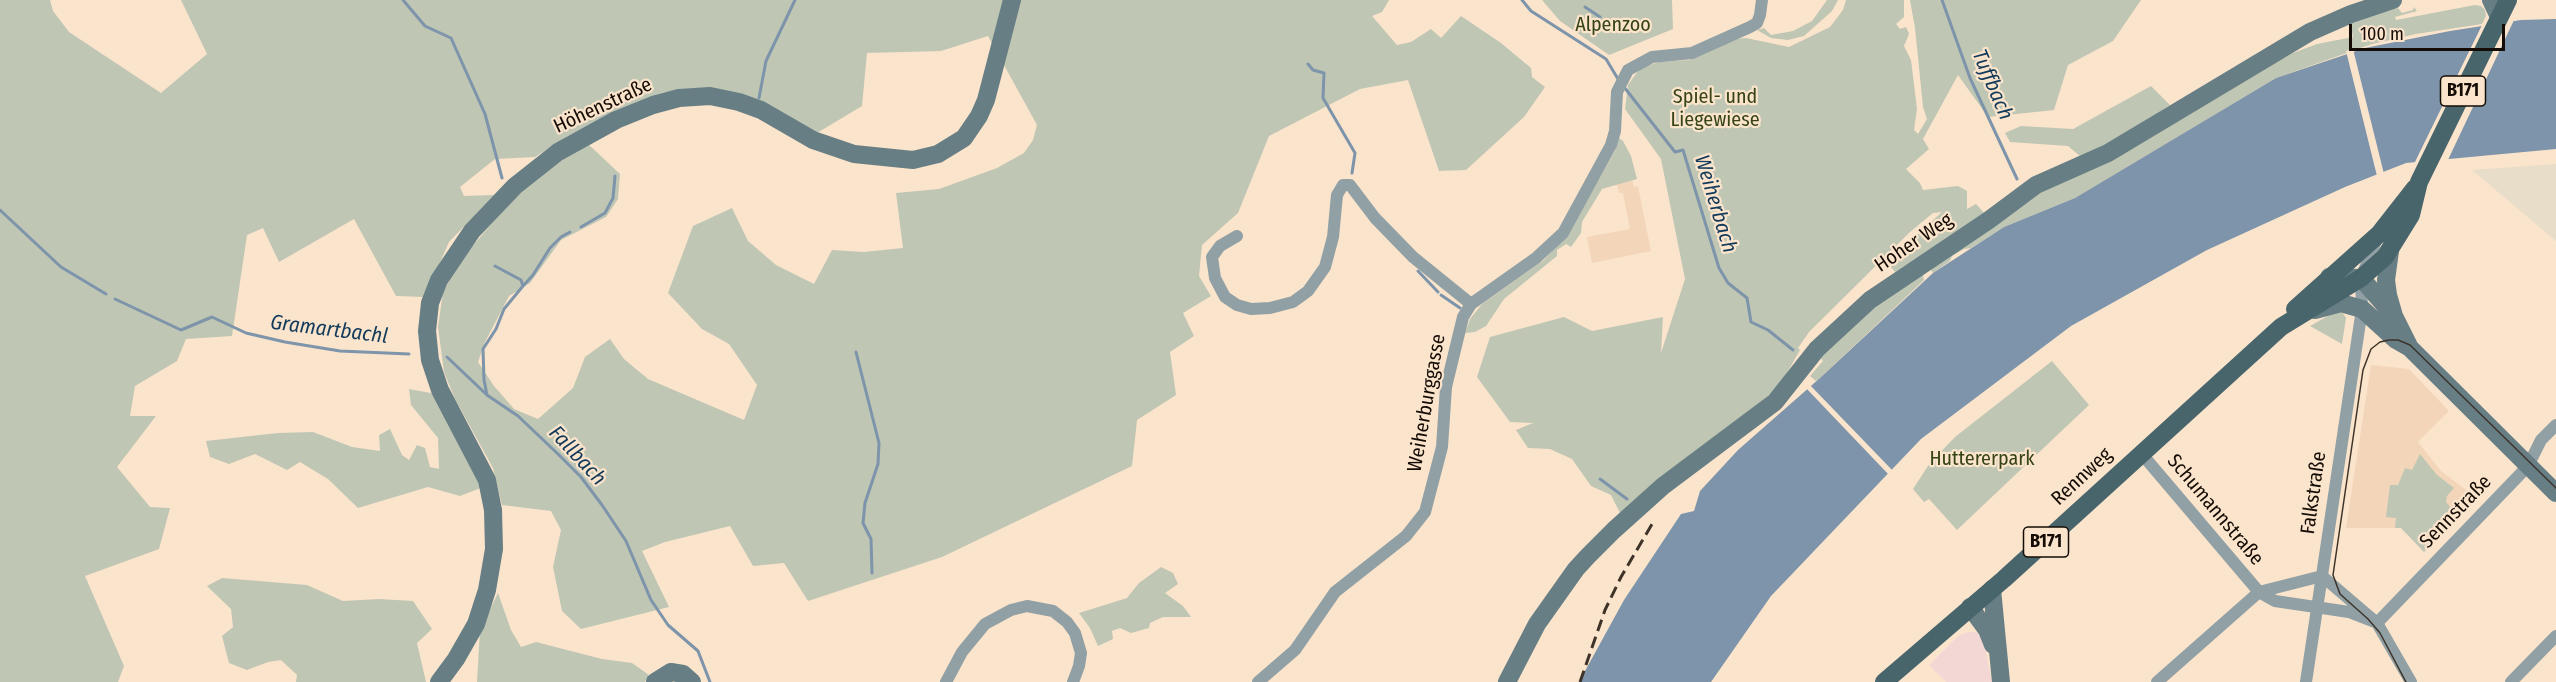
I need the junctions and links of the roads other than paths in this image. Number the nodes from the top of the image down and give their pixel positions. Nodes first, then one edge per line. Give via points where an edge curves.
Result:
1 (1012, 0) edge
2 (1762, 0) edge
3 (2393, 0) edge
4 (2502, 4) edge
5 (2419, 182) junction
6 (2379, 234) junction
7 (1237, 236) dead end
8 (2390, 251) junction
9 (2329, 277) junction
10 (2361, 278) junction
11 (1471, 304) junction
12 (2362, 309) junction
13 (2305, 314) junction
14 (2394, 316) junction
15 (2281, 327) junction
16 (2410, 348) junction
17 (2556, 425) edge
18 (2141, 453) junction
19 (2528, 466) junction
20 (2556, 493) edge
21 (2322, 576) junction
22 (1992, 589) junction
23 (2259, 592) junction
24 (1970, 607) junction
25 (2317, 607) junction
26 (2377, 622) junction
27 (2556, 636) edge
28 (1997, 658) junction
29 (439, 682) edge
30 (655, 682) edge
31 (692, 682) edge
32 (946, 682) edge
33 (1073, 682) edge
34 (1258, 682) edge
35 (1507, 682) edge
36 (1884, 682) edge
37 (2001, 682) edge
38 (2157, 682) edge
39 (2306, 682) edge
40 (2411, 682) edge
41 (2511, 682) edge

1 - 29 street, Höhenstraße via 979,116 964,138 938,154 913,160 854,154 813,140 739,102 710,96 679,98 616,120 558,152 515,186 472,231 439,280 430,303 427,331 430,360 440,390 487,480 494,549 476,624
2 - 11 street via 1757,23 1750,27 1692,53 1652,57 1628,70 1618,89 1611,145 1563,233 1536,258
3 - 35 street, Hoher Weg via 2310,32 2109,153 2036,185 1870,300 1817,349 1776,402 1663,486 1576,569 1537,624
4 - 5 main road, Rennweg / B171
5 - 6 main road, Rennweg / B171
5 - 8 main road, Rennweg / B171 via 2411,215
6 - 9 main road, Rennweg / B171
6 - 10 street
7 - 11 street via 1220,246 1212,257 1215,278 1225,297 1251,309 1293,303 1308,291 1324,267 1333,237 1337,195 1343,185 1350,184 1375,218 1413,257
8 - 10 main road, Rennweg / B171
8 - 14 street via 2386,285
9 - 10 street
9 - 15 main road, Rennweg / B171
10 - 12 street, Falkstraße
10 - 13 main road, Rennweg / B171
10 - 14 street
11 - 34 street, Weiherburggasse via 1463,316 1446,387 1442,447 1425,512 1406,536 1335,592 1295,650
12 - 13 street via 2337,303
12 - 16 street
12 - 21 street, Falkstraße
13 - 15 main road, Rennweg / B171
14 - 16 street
15 - 18 main road, Rennweg / B171
16 - 19 street
17 - 19 street, Sennstraße via 2541,440
18 - 22 main road, Rennweg / B171
18 - 23 street, Schumannstraße
19 - 20 street
19 - 26 street, Sennstraße
21 - 23 street
21 - 25 street, Falkstraße
21 - 26 street
22 - 24 main road, Rennweg / B171
22 - 28 street
23 - 25 street via 2275,601
23 - 38 street
24 - 28 street via 1988,630
24 - 36 main road, Rennweg / B171
25 - 26 street
25 - 39 street, Falkstraße
26 - 40 street
27 - 41 street
28 - 37 street
30 - 31 street via 671,672 683,674
32 - 33 street via 959,657 985,624 1027,606 1053,611 1075,633 1081,659

